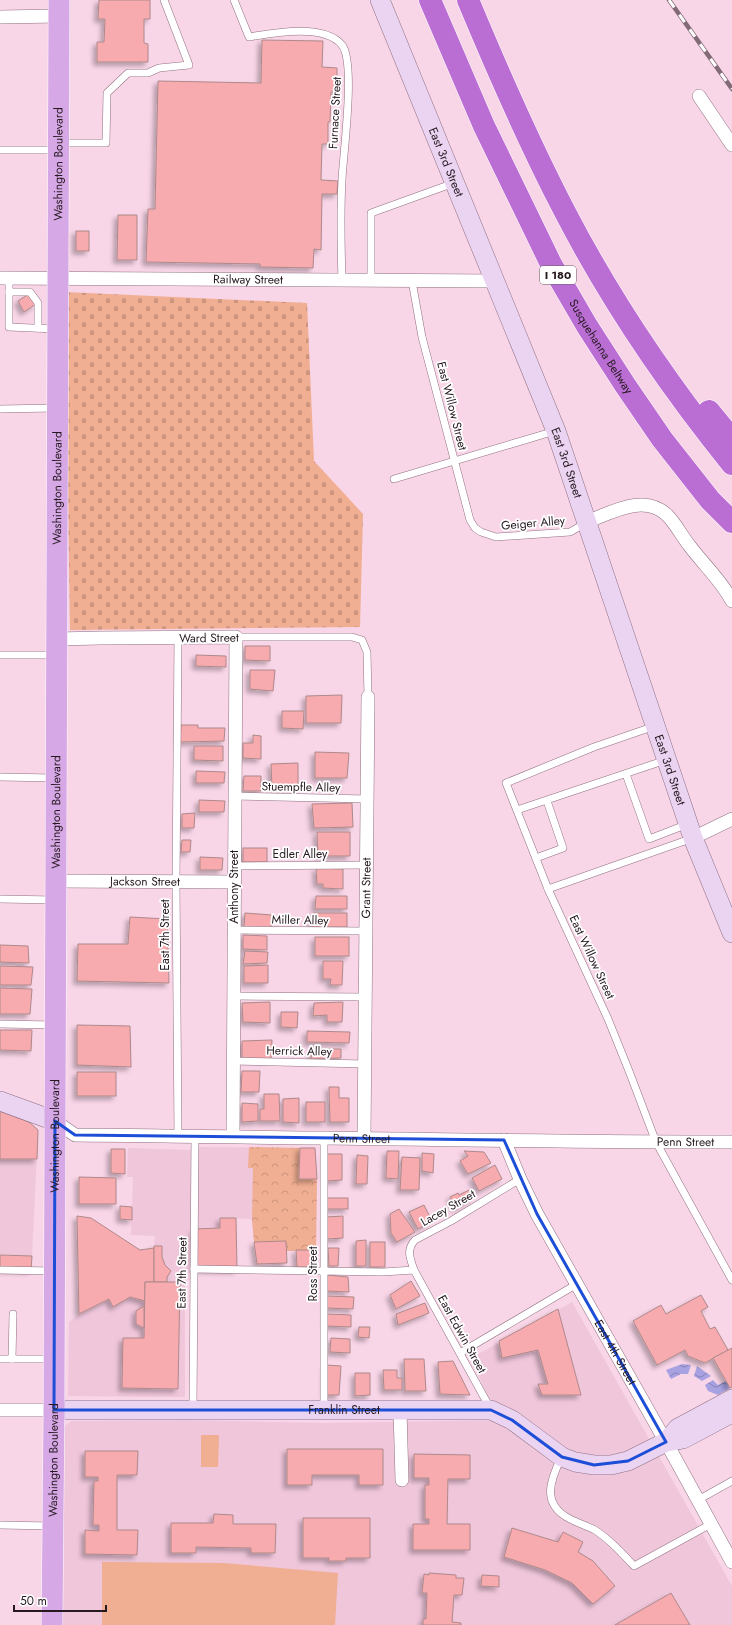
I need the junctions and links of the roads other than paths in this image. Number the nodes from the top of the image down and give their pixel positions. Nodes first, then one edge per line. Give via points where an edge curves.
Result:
1 (164, 0) edge
2 (234, 0) edge
3 (380, 0) edge
4 (430, 0) edge
5 (468, 0) edge
6 (59, 8) edge
7 (0, 17) edge
8 (699, 96) dead end
9 (732, 145) edge
10 (58, 146) junction
11 (0, 150) edge
12 (455, 183) junction
13 (565, 213) junction
14 (5, 278) edge
15 (58, 279) junction
16 (342, 281) junction
17 (371, 281) junction
18 (412, 281) junction
19 (496, 282) junction
20 (9, 292) junction
21 (48, 328) junction
22 (58, 408) junction
23 (0, 409) edge
24 (556, 431) junction
25 (732, 439) edge
26 (454, 461) junction
27 (732, 464) edge
28 (394, 479) dead end
29 (710, 500) junction
30 (586, 522) junction
31 (732, 522) edge
32 (732, 531) edge
33 (481, 532) joint
34 (732, 601) edge
35 (236, 637) junction
36 (178, 638) junction
37 (362, 640) joint
38 (57, 647) junction
39 (0, 655) edge
40 (368, 696) joint
41 (655, 726) junction
42 (666, 760) junction
43 (626, 774) junction
44 (0, 777) edge
45 (56, 778) junction
46 (235, 796) junction
47 (367, 799) junction
48 (547, 801) junction
49 (517, 810) junction
50 (732, 819) edge
51 (691, 831) junction
52 (536, 858) junction
53 (366, 865) junction
54 (234, 866) junction
55 (176, 882) junction
56 (234, 882) junction
57 (56, 890) junction
58 (548, 890) junction
59 (0, 899) edge
60 (234, 930) junction
61 (365, 932) junction
62 (732, 933) edge
63 (234, 996) junction
64 (365, 997) junction
65 (0, 1024) edge
66 (56, 1025) junction
67 (233, 1061) junction
68 (365, 1064) junction
69 (0, 1102) edge
70 (55, 1121) junction
71 (178, 1136) junction
72 (195, 1136) junction
73 (233, 1136) junction
74 (324, 1138) junction
75 (364, 1138) junction
76 (504, 1140) junction
77 (656, 1142) junction
78 (732, 1142) edge
79 (520, 1179) junction
80 (194, 1269) junction
81 (0, 1270) edge
82 (414, 1270) junction
83 (55, 1271) junction
84 (324, 1271) junction
85 (732, 1280) edge
86 (577, 1284) junction
87 (13, 1314) dead end
88 (460, 1353) junction
89 (0, 1359) edge
90 (12, 1359) junction
91 (54, 1359) junction
92 (732, 1399) edge
93 (0, 1410) edge
94 (54, 1410) junction
95 (193, 1410) junction
96 (324, 1410) junction
97 (400, 1410) junction
98 (491, 1410) junction
99 (732, 1413) edge
100 (666, 1442) junction
101 (562, 1457) junction
102 (402, 1480) dead end
103 (732, 1481) edge
104 (698, 1500) junction
105 (711, 1524) junction
106 (0, 1526) edge
107 (53, 1526) junction
108 (732, 1562) edge
109 (52, 1625) edge

1 - 10 lane via 189,65 159,68 148,73 128,73 107,93 106,143
2 - 16 lane, Furnace Street via 249,36 295,31 322,34 342,45 348,59 348,102 341,208
3 - 12 main road, East 3rd Street
4 - 29 highway, Susquehanna Beltway / I 180 via 484,126 552,264 625,385 662,439
5 - 13 highway, I 180 via 528,138
6 - 7 street
6 - 10 main road, Washington Boulevard
8 - 9 street
10 - 11 lane
10 - 15 main road, Washington Boulevard
12 - 17 lane via 371,213
12 - 19 main road, East 3rd Street
13 - 25 highway via 692,391
13 - 27 highway, I 180 via 654,359
14 - 15 street, Railway Street
14 - 20 lane
15 - 16 street, Railway Street
15 - 21 main road, Washington Boulevard
16 - 17 street, Railway Street
17 - 18 street, Railway Street
18 - 19 street, Railway Street
18 - 26 lane, East Willow Street via 422,337
19 - 24 main road, East 3rd Street
20 - 21 lane via 30,292 38,303
20 - 21 lane via 9,327
21 - 22 main road, Washington Boulevard
22 - 23 lane
22 - 38 main road, Washington Boulevard
24 - 26 lane
24 - 30 main road, East 3rd Street
26 - 28 lane
26 - 33 lane, East Willow Street via 470,520
29 - 31 highway, Susquehanna Beltway / I 180
29 - 32 highway
30 - 33 lane, Geiger Alley via 570,532 496,537
30 - 34 street via 629,506 651,507 662,512 675,524 719,580
30 - 41 main road, East 3rd Street
35 - 36 street, Ward Street
35 - 37 lane, Ward Street via 352,637
35 - 46 street, Anthony Street
36 - 38 street, Ward Street via 100,638
36 - 55 lane, East 7th Street
37 - 40 lane, Grant Street via 367,652
38 - 39 lane, Ward Street
38 - 45 main road, Washington Boulevard
40 - 47 street, Grant Street
41 - 42 main road, East 3rd Street
41 - 49 lane, East Willow Street via 594,747 506,783
42 - 43 lane
42 - 51 main road, East 3rd Street
43 - 48 lane
43 - 51 lane via 649,839
44 - 45 lane
45 - 57 main road, Washington Boulevard
46 - 47 lane, Stuempfle Alley
46 - 54 street, Anthony Street
47 - 53 street, Grant Street
48 - 49 lane
48 - 52 lane via 563,848
49 - 52 lane, East Willow Street
50 - 51 street
51 - 58 lane
51 - 62 main road, East 3rd Street
52 - 58 lane, East Willow Street
53 - 54 lane, Edler Alley
53 - 61 street, Grant Street
54 - 56 street, Anthony Street
55 - 56 street, Jackson Street
55 - 57 street, Jackson Street
55 - 71 lane, East 7th Street
56 - 60 street, Anthony Street
57 - 59 lane
57 - 66 main road, Washington Boulevard
58 - 77 lane, East Willow Street via 608,1019
60 - 61 lane, Miller Alley
60 - 63 street, Anthony Street
61 - 64 street, Grant Street
63 - 64 lane
63 - 67 street, Anthony Street
64 - 68 street, Grant Street
65 - 66 lane
66 - 70 main road, Washington Boulevard
67 - 68 lane, Herrick Alley
67 - 73 street, Anthony Street
68 - 75 street, Grant Street
69 - 70 main road, Penn Street
70 - 71 street, Penn Street via 75,1135
70 - 83 main road, Washington Boulevard
71 - 72 street, Penn Street
72 - 73 street, Penn Street
72 - 80 lane, East 7th Street
73 - 74 street, Penn Street
74 - 75 street, Penn Street
74 - 84 lane, Ross Street
75 - 76 street, Penn Street
76 - 77 street, Penn Street
76 - 79 street, East 4th Street
77 - 78 street, Penn Street
77 - 85 lane, East Willow Street
79 - 82 lane, Lacey Street via 415,1240 409,1251
79 - 86 street, East 4th Street
80 - 84 lane
80 - 95 lane, East 7th Street
81 - 83 lane
82 - 84 lane
82 - 88 lane, East Edwin Street
83 - 91 main road, Washington Boulevard
84 - 96 lane, Ross Street
86 - 88 lane
86 - 100 street, East 4th Street
87 - 90 lane
88 - 98 lane, East Edwin Street
89 - 90 lane
90 - 91 lane
91 - 94 main road, Washington Boulevard
92 - 100 main road via 678,1428
93 - 94 street, Franklin Street
94 - 95 main road, Franklin Street
94 - 107 main road, Washington Boulevard
95 - 96 main road, Franklin Street
96 - 97 main road, Franklin Street
97 - 98 main road, Franklin Street
97 - 102 street
98 - 101 main road, Franklin Street via 512,1420
99 - 100 main road via 683,1439
100 - 101 main road, Franklin Street via 628,1461 611,1465 575,1462
100 - 104 street, East 4th Street
101 - 105 lane via 550,1487 554,1506 560,1513 595,1530 634,1566
103 - 104 lane
104 - 105 street, East 4th Street
105 - 108 street, East 4th Street
106 - 107 lane
107 - 109 main road, Washington Boulevard

